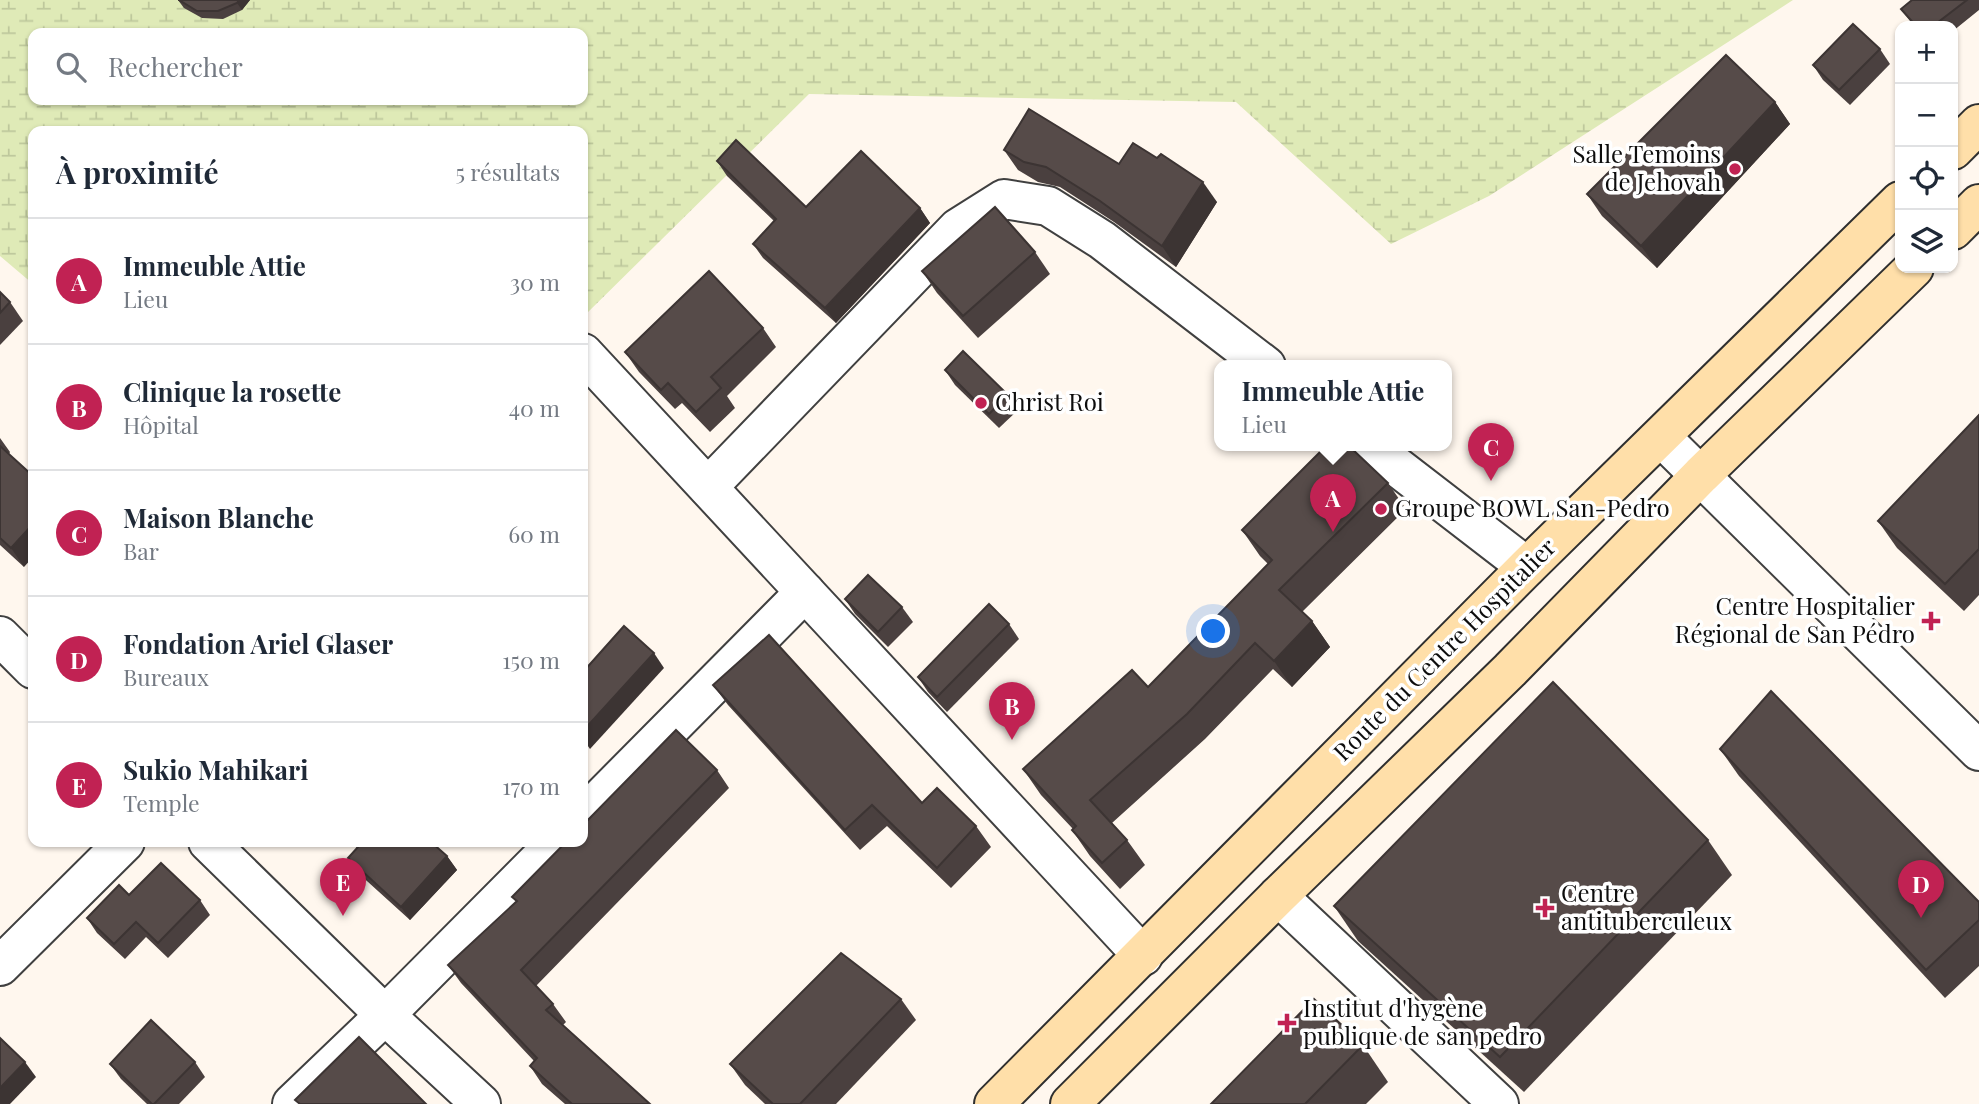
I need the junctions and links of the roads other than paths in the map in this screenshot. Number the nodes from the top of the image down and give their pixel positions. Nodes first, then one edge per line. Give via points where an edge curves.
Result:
1 (1979, 124) edge
2 (1956, 147) edge
3 (1979, 204) edge
4 (1895, 206) edge
5 (1958, 225) edge
6 (1909, 273) edge
7 (588, 358) edge
8 (1258, 360) edge
9 (1661, 437) junction
10 (1376, 451) edge
11 (1701, 475) junction
12 (708, 487) junction
13 (1527, 567) junction
14 (805, 592) junction
15 (0, 636) edge
16 (28, 664) edge
17 (1979, 751) edge
18 (588, 811) edge
19 (120, 847) edge
20 (213, 847) edge
21 (552, 847) edge
22 (1278, 896) junction
23 (1143, 956) junction
24 (0, 966) edge
25 (385, 1015) junction
26 (292, 1104) edge
27 (481, 1104) edge
28 (994, 1104) edge
29 (1070, 1104) edge
30 (1499, 1104) edge

1 - 2 street
3 - 5 street
4 - 9 street, Route du Centre Hospitalier
6 - 11 street
7 - 12 street
8 - 12 street via 1102,240 1048,206 1003,199 958,228
9 - 11 street
9 - 13 street, Route du Centre Hospitalier
10 - 13 street
11 - 17 street
11 - 22 street
12 - 14 street
13 - 23 street, Route du Centre Hospitalier
14 - 18 street
14 - 23 street
15 - 16 street
19 - 24 street
20 - 25 street
21 - 25 street
22 - 29 street
22 - 30 street
23 - 28 street, Route du Centre Hospitalier
25 - 26 street
25 - 27 street

